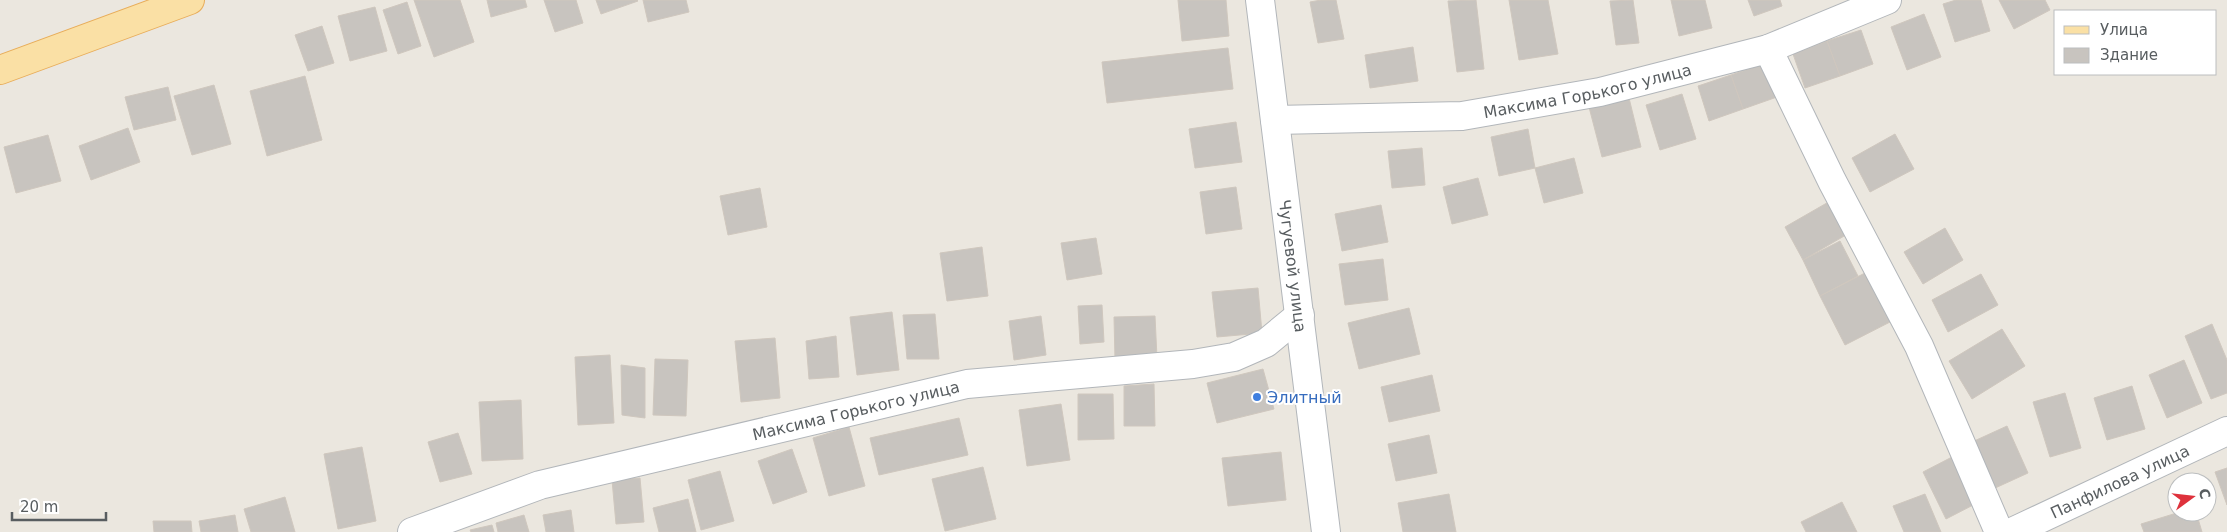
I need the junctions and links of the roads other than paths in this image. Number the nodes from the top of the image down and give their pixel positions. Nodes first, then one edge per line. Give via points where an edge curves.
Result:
1 (190, 0) edge
2 (1260, 0) edge
3 (1887, 0) edge
4 (1768, 49) junction
5 (0, 70) edge
6 (1275, 120) junction
7 (1300, 316) junction
8 (2227, 431) edge
9 (412, 532) edge
10 (1326, 532) edge
11 (1999, 532) edge
12 (2012, 532) edge

1 - 5 main road
2 - 6 street, Чугуевой улица
3 - 4 street, Максима Горького улица
4 - 6 street, Максима Горького улица via 1600,92 1462,116
4 - 11 street via 1832,181 1919,346
6 - 7 street, Чугуевой улица
7 - 9 street, Максима Горького улица via 1266,342 1234,357 1193,364 967,384 540,485
7 - 10 street, Чугуевой улица
8 - 12 street, Панфилова улица

